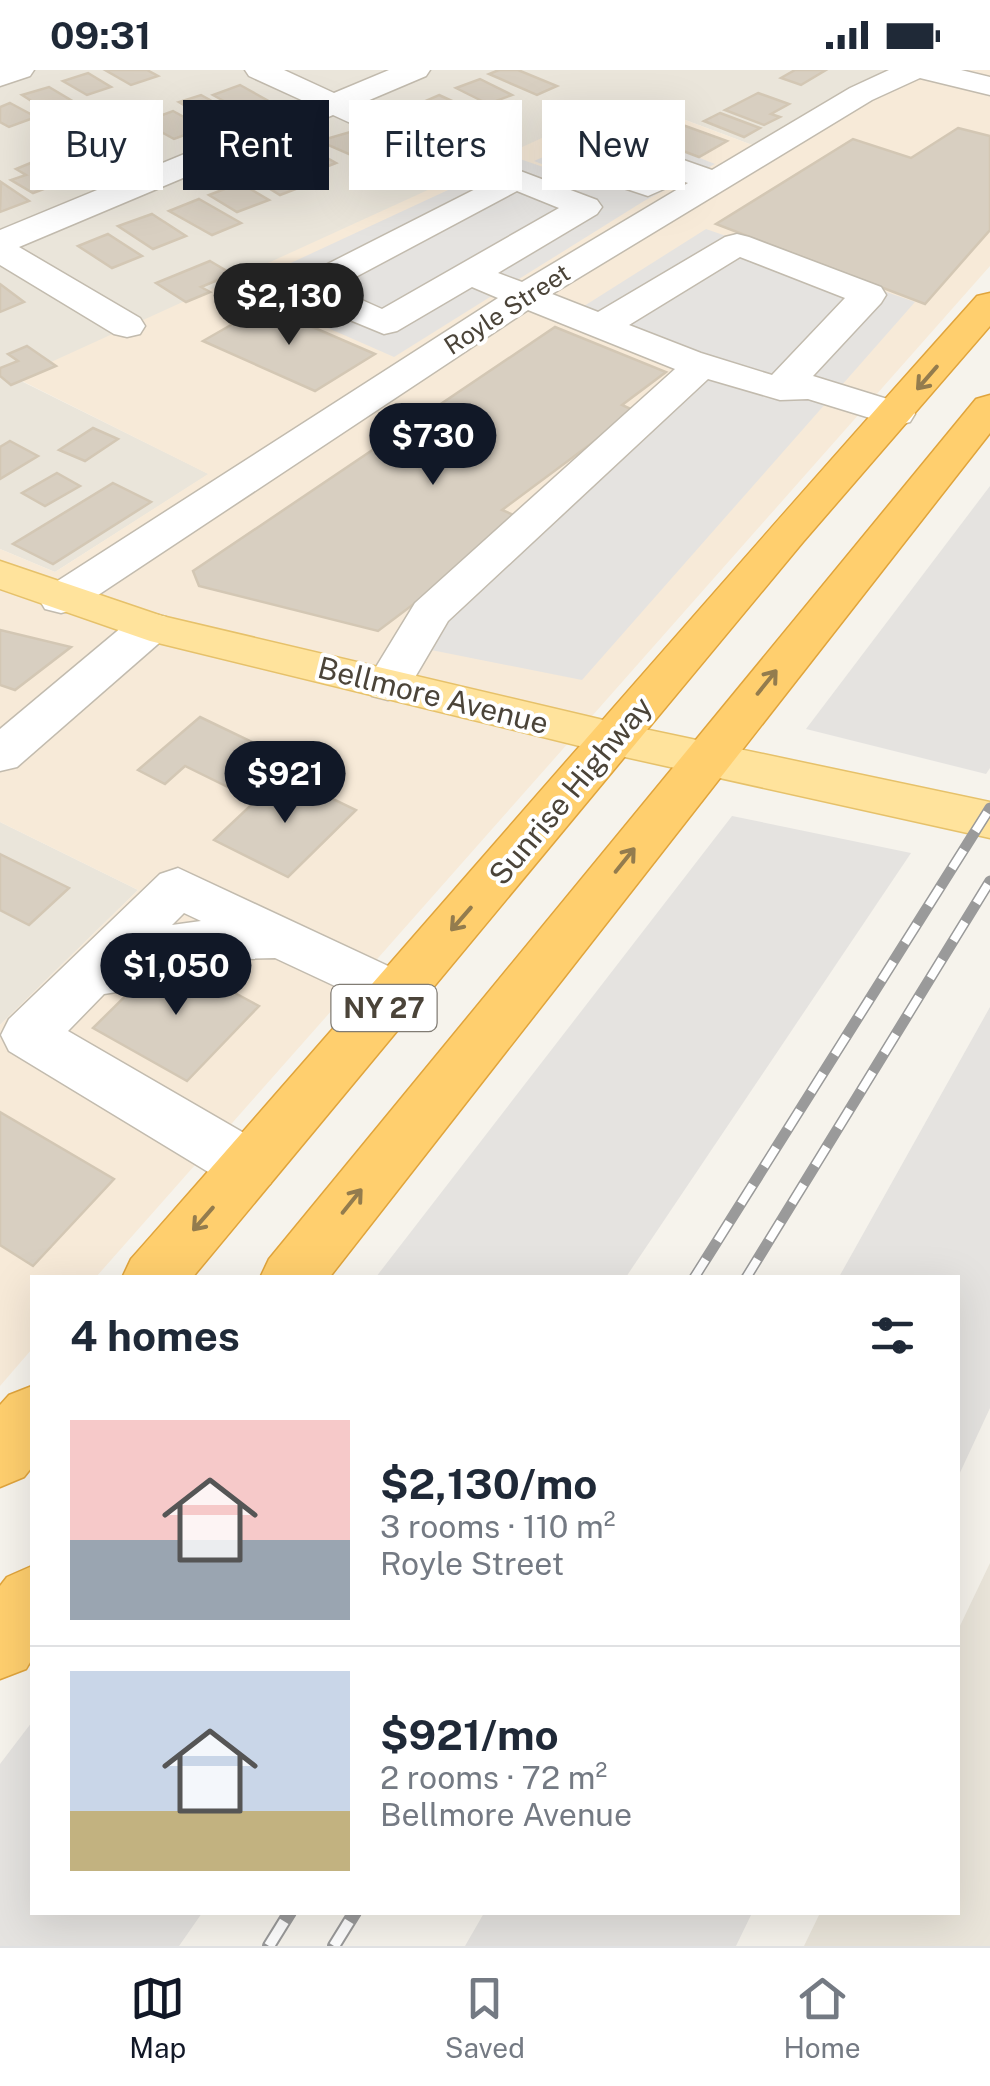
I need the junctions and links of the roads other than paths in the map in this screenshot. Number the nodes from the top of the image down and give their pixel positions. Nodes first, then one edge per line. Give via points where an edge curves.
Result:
1 (19, 70) edge
2 (260, 70) edge
3 (415, 70) edge
4 (913, 70) edge
5 (925, 70) edge
6 (0, 77) edge
7 (989, 84) edge
8 (334, 104) junction
9 (349, 111) edge
10 (685, 171) edge
11 (715, 182) junction
12 (0, 242) edge
13 (0, 250) edge
14 (470, 274) junction
15 (525, 296) junction
16 (990, 304) edge
17 (127, 326) dead end
18 (601, 326) junction
19 (702, 365) junction
20 (780, 389) junction
21 (990, 407) edge
22 (888, 423) junction
23 (0, 574) edge
24 (61, 599) junction
25 (150, 628) junction
26 (388, 685) junction
27 (19, 714) edge
28 (616, 739) junction
29 (0, 755) edge
30 (706, 758) junction
31 (990, 820) edge
32 (397, 994) junction
33 (249, 1166) junction
34 (155, 1275) edge
35 (293, 1275) edge
36 (30, 1419) edge
37 (0, 1455) edge
38 (30, 1605) edge
39 (0, 1643) edge

1 - 6 street
2 - 8 street
3 - 8 street
4 - 11 street, Royle Street
5 - 7 street
8 - 9 street
8 - 12 street
10 - 11 street
11 - 15 street, Royle Street
13 - 17 street
14 - 14 street via 384,323 307,289 515,178 585,207
14 - 15 street
15 - 18 street
15 - 24 street, Royle Street
16 -> 22 highway, Sunrise Highway / NY 27
18 - 19 street
18 - 20 street via 737,244 868,295
19 - 20 street
19 - 26 street via 432,613
20 - 22 street via 797,404
30 -> 21 highway, NY 27
22 - 28 highway, Sunrise Highway / NY 27
23 - 24 main road, Bellmore Avenue
24 - 25 main road, Bellmore Avenue
25 - 26 main road, Bellmore Avenue
25 - 27 street
26 - 28 main road, Bellmore Avenue
27 - 29 street
28 - 30 main road, Bellmore Avenue
28 -> 32 highway, Sunrise Highway / NY 27
30 - 31 main road, Bellmore Avenue
35 -> 30 highway, NY 27
32 - 33 highway, Sunrise Highway / NY 27
32 - 33 street via 178,887 29,1035
33 -> 34 highway, Sunrise Highway / NY 27
36 - 37 highway
38 - 39 highway

